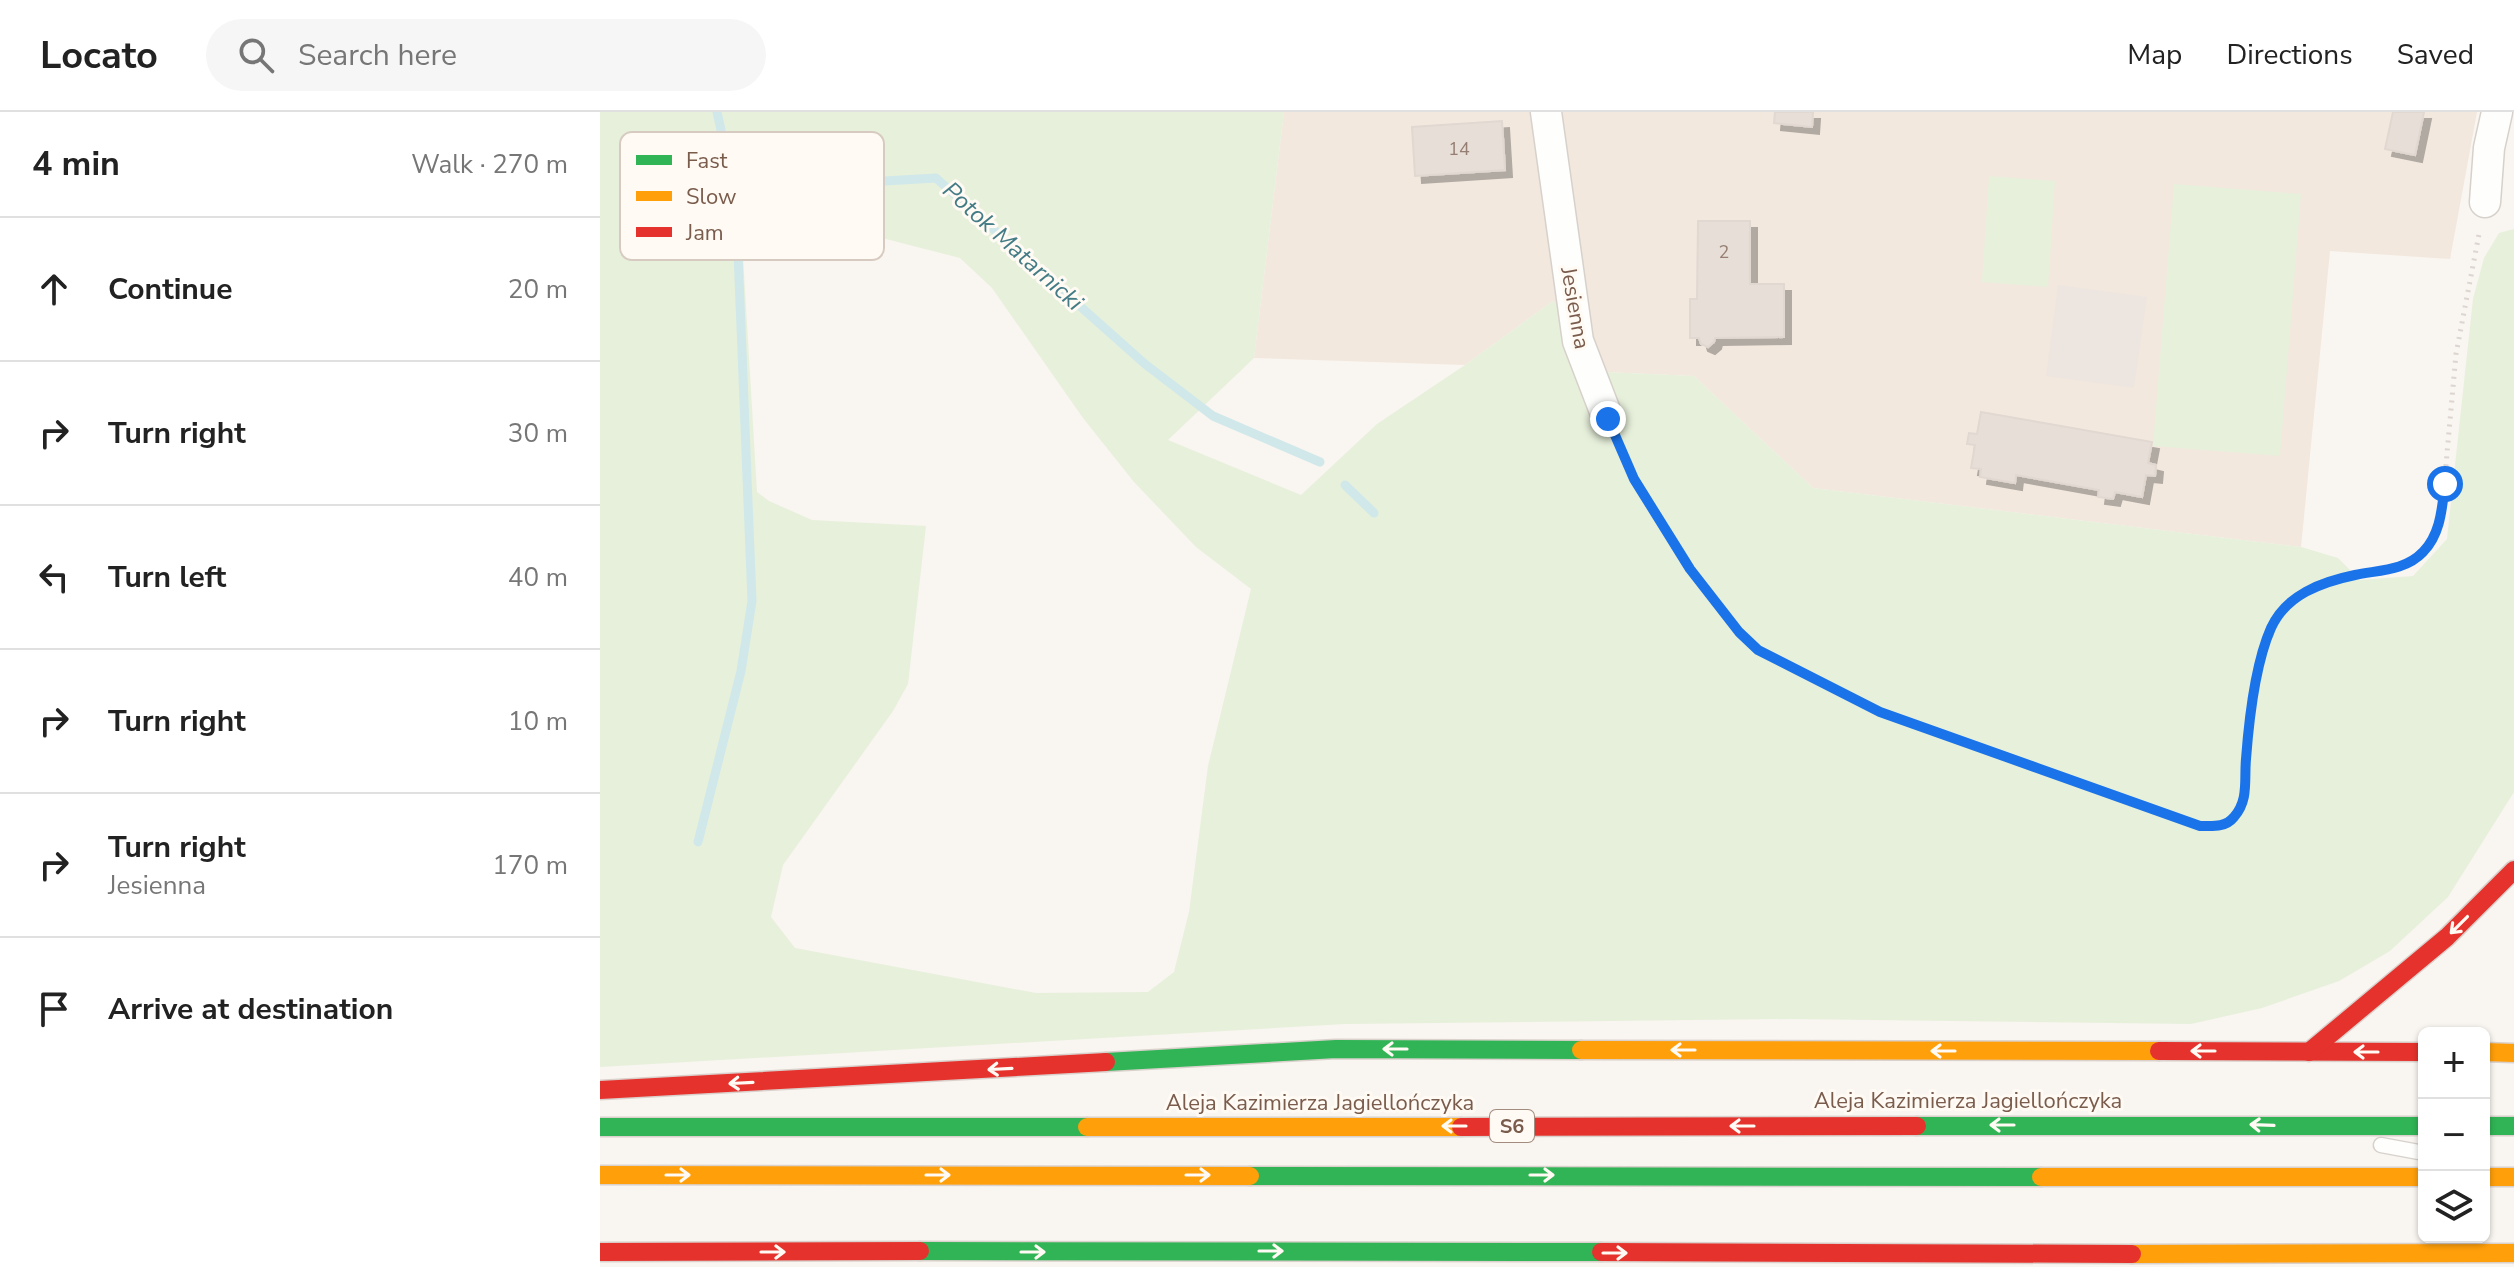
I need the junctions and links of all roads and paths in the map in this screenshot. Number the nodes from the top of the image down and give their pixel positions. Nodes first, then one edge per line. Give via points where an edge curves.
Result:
1 (1546, 112) edge
2 (2497, 112) edge
3 (2485, 202) joint
4 (1608, 419) joint
5 (2514, 870) edge
6 (2309, 1052) junction
7 (2418, 1052) edge
8 (2490, 1052) edge
9 (2514, 1053) edge
10 (600, 1090) edge
11 (2294, 1126) junction
12 (2418, 1126) edge
13 (2490, 1126) edge
14 (2514, 1126) edge
15 (600, 1127) edge
16 (2418, 1153) edge
17 (2418, 1155) edge
18 (2490, 1165) edge
19 (2514, 1169) edge
20 (600, 1175) edge
21 (2292, 1177) junction
22 (2418, 1177) edge
23 (2490, 1177) edge
24 (2514, 1177) edge
25 (1137, 1250) junction
26 (600, 1252) edge
27 (695, 1252) junction
28 (2514, 1253) edge
29 (2335, 1255) junction
30 (709, 1267) edge
31 (1111, 1267) edge
32 (2354, 1267) edge

1 - 4 street, Jesienna via 1578,341
2 - 3 street
3 - 4 path via 2456,354 2441,520 2423,553 2405,564 2329,582 2283,608 2260,656 2243,803 2232,820 2218,827 2200,826 1880,712 1758,650 1690,569 1634,479
5 -> 6 highway via 2447,937
7 -> 6 highway
6 -> 10 highway via 1336,1049
8 - 9 highway
11 - 12 highway, Aleja Kazimierza Jagiellończyka / S6
11 -> 15 highway, Aleja Kazimierza Jagiellończyka / S6
11 - 16 lane
13 - 14 highway
17 - 21 lane
18 - 19 lane
20 -> 21 highway
21 - 22 highway
23 - 24 highway
27 -> 25 highway
25 -> 29 highway
25 - 31 highway
26 - 27 highway
27 - 30 highway
28 - 29 highway
29 - 32 highway

